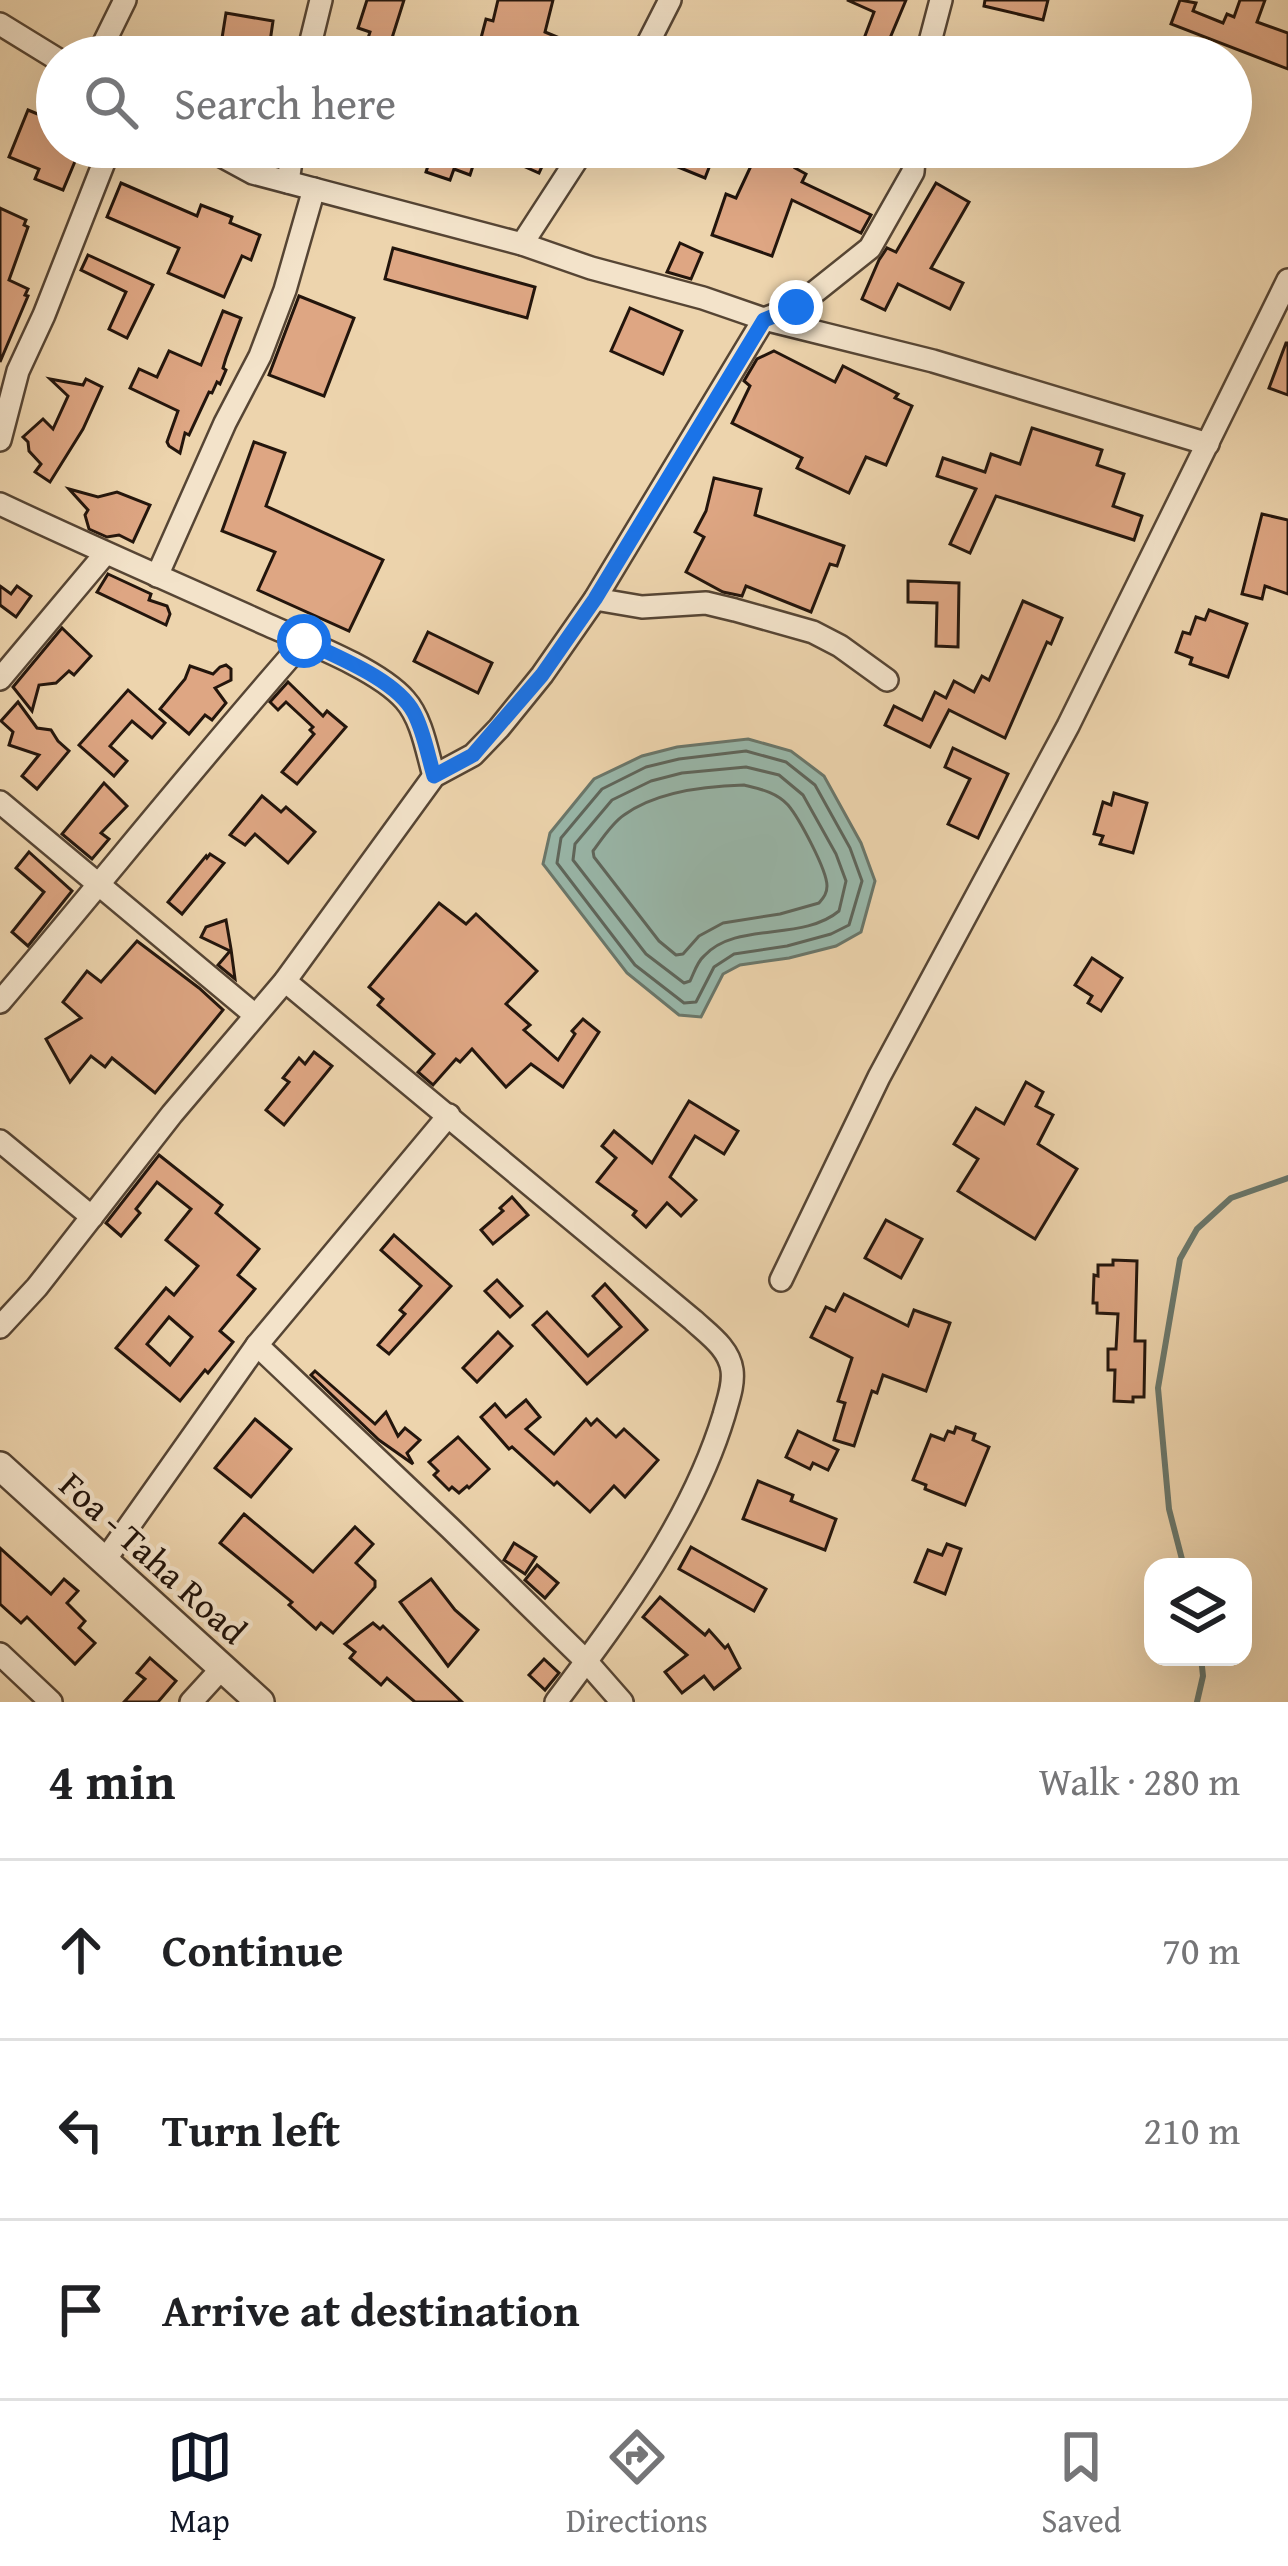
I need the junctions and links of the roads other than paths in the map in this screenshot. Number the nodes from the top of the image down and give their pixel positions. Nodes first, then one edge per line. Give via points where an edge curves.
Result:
1 (125, 0) edge
2 (321, 0) edge
3 (670, 0) edge
4 (941, 0) edge
5 (0, 24) edge
6 (108, 36) edge
7 (312, 36) edge
8 (652, 36) edge
9 (932, 36) edge
10 (36, 46) edge
11 (102, 168) edge
12 (244, 168) edge
13 (290, 168) edge
14 (571, 168) edge
15 (913, 168) edge
16 (288, 182) junction
17 (314, 189) junction
18 (522, 244) junction
19 (1288, 280) edge
20 (764, 320) junction
21 (0, 440) edge
22 (1208, 444) junction
23 (0, 504) edge
24 (105, 554) junction
25 (157, 576) junction
26 (595, 599) junction
27 (304, 641) junction
28 (0, 679) edge
29 (887, 680) dead end
30 (434, 776) junction
31 (0, 802) edge
32 (100, 885) junction
33 (285, 982) junction
34 (0, 1002) edge
35 (255, 1015) junction
36 (449, 1115) junction
37 (0, 1141) edge
38 (92, 1217) junction
39 (781, 1280) dead end
40 (0, 1327) edge
41 (257, 1345) junction
42 (0, 1466) edge
43 (105, 1560) junction
44 (0, 1654) edge
45 (586, 1661) junction
46 (223, 1667) junction
47 (51, 1702) edge
48 (191, 1702) edge
49 (260, 1702) edge
50 (556, 1702) edge
51 (622, 1702) edge

1 - 6 street
2 - 7 street
3 - 8 street
4 - 9 street
5 - 10 street
11 - 21 street via 18,370
12 - 16 street
13 - 16 street
14 - 18 street
15 - 20 street via 870,248 796,307
16 - 17 street
17 - 18 street
17 - 25 street via 260,356
18 - 20 street
19 - 22 street
20 - 22 street
20 - 26 street
22 - 39 street
23 - 24 street
24 - 25 street
24 - 28 street
25 - 27 street
26 - 29 street via 734,610 812,632
26 - 30 street via 500,728
27 - 30 street via 402,696
27 - 32 street
30 - 33 street
31 - 32 street
32 - 34 street
32 - 35 street
33 - 35 street
33 - 36 street
35 - 38 street
36 - 41 street
36 - 45 street via 693,1320 732,1365 705,1465 655,1561
37 - 38 street
38 - 40 street
41 - 43 street
41 - 45 street
42 - 43 street, Foa - Taha Road
43 - 46 street, Foa - Taha Road
44 - 47 street
45 - 50 street
45 - 51 street
46 - 48 street
46 - 49 street, Foa - Taha Road

